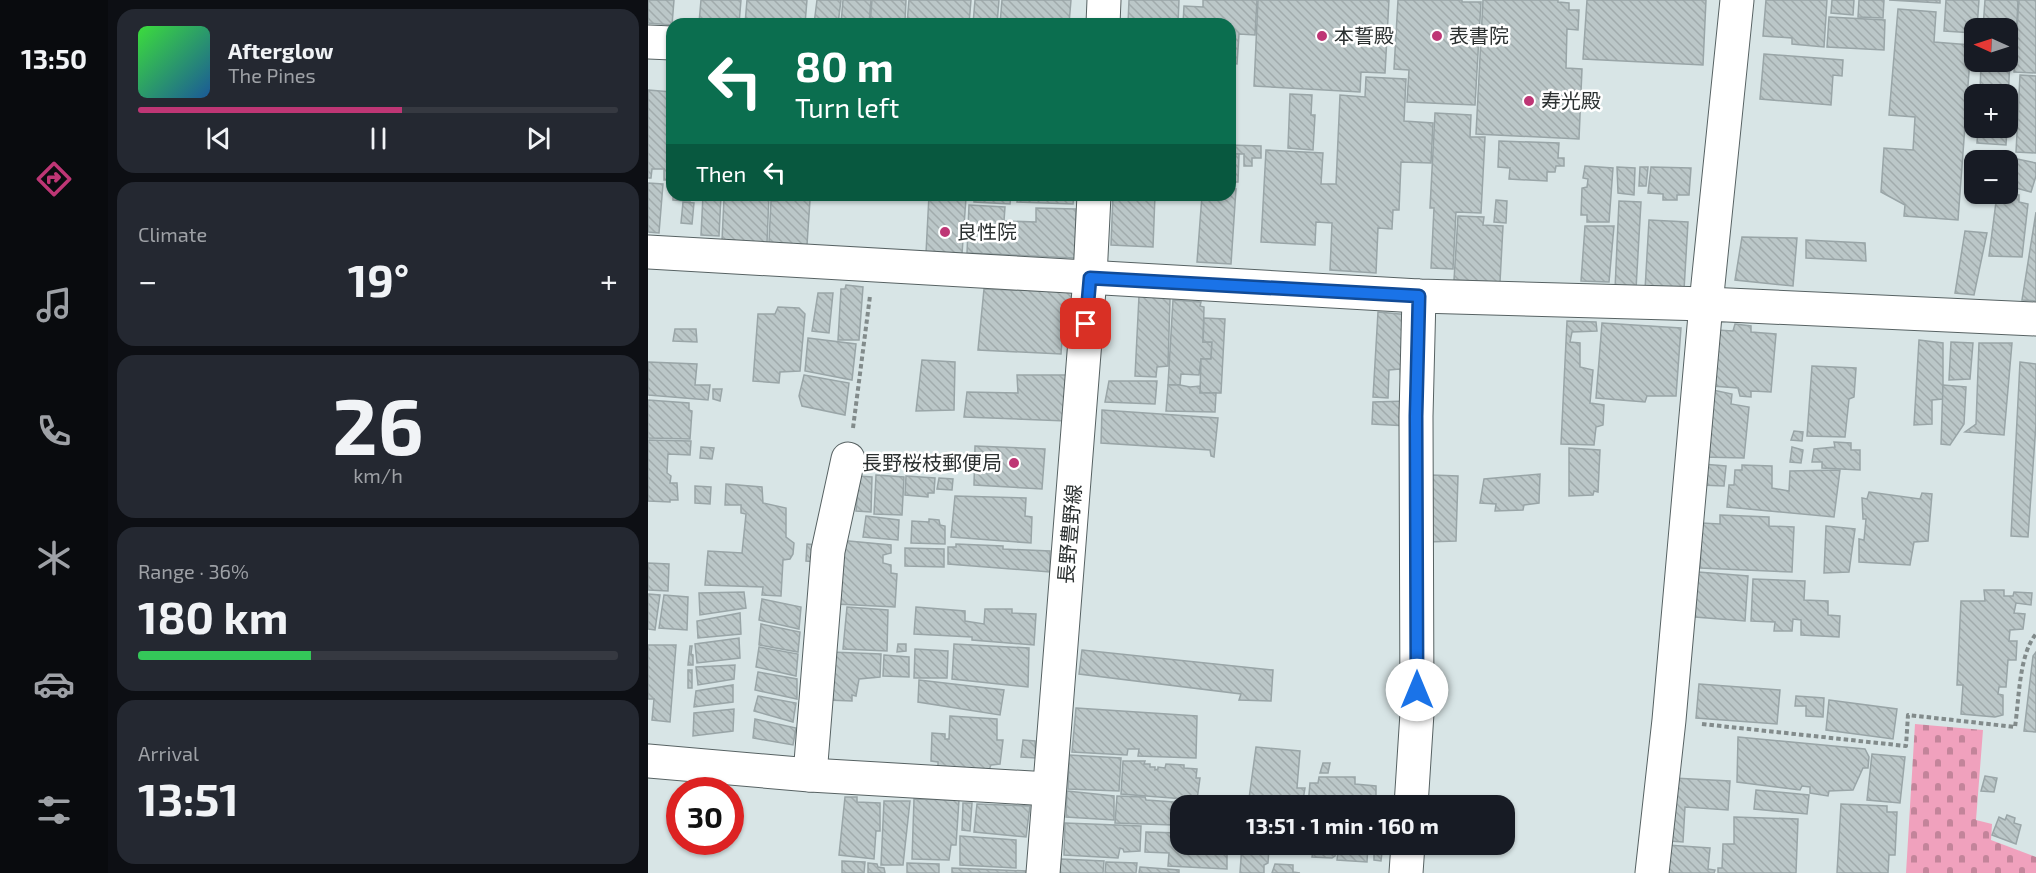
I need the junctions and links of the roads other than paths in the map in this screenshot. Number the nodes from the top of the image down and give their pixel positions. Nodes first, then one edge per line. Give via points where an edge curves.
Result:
1 (1104, 0) edge
2 (1737, 0) edge
3 (1103, 18) edge
4 (648, 42) edge
5 (666, 43) edge
6 (1094, 201) edge
7 (648, 252) edge
8 (1090, 278) junction
9 (1419, 296) junction
10 (1706, 304) junction
11 (2036, 319) edge
12 (848, 459) road end
13 (648, 761) edge
14 (810, 775) junction
15 (1049, 789) junction
16 (1412, 795) edge
17 (1407, 855) edge
18 (1043, 873) edge
19 (1406, 873) edge
20 (1652, 873) edge

1 - 3 street
2 - 10 street
4 - 5 street
6 - 8 street, 長野豊野線
7 - 8 street
8 - 9 street
8 - 15 street, 長野豊野線
9 - 10 street
9 - 16 street via 1417,713
10 - 11 street
10 - 20 street
12 - 14 street via 828,551
13 - 14 street
14 - 15 street
15 - 18 street, 長野豊野線
17 - 19 street

